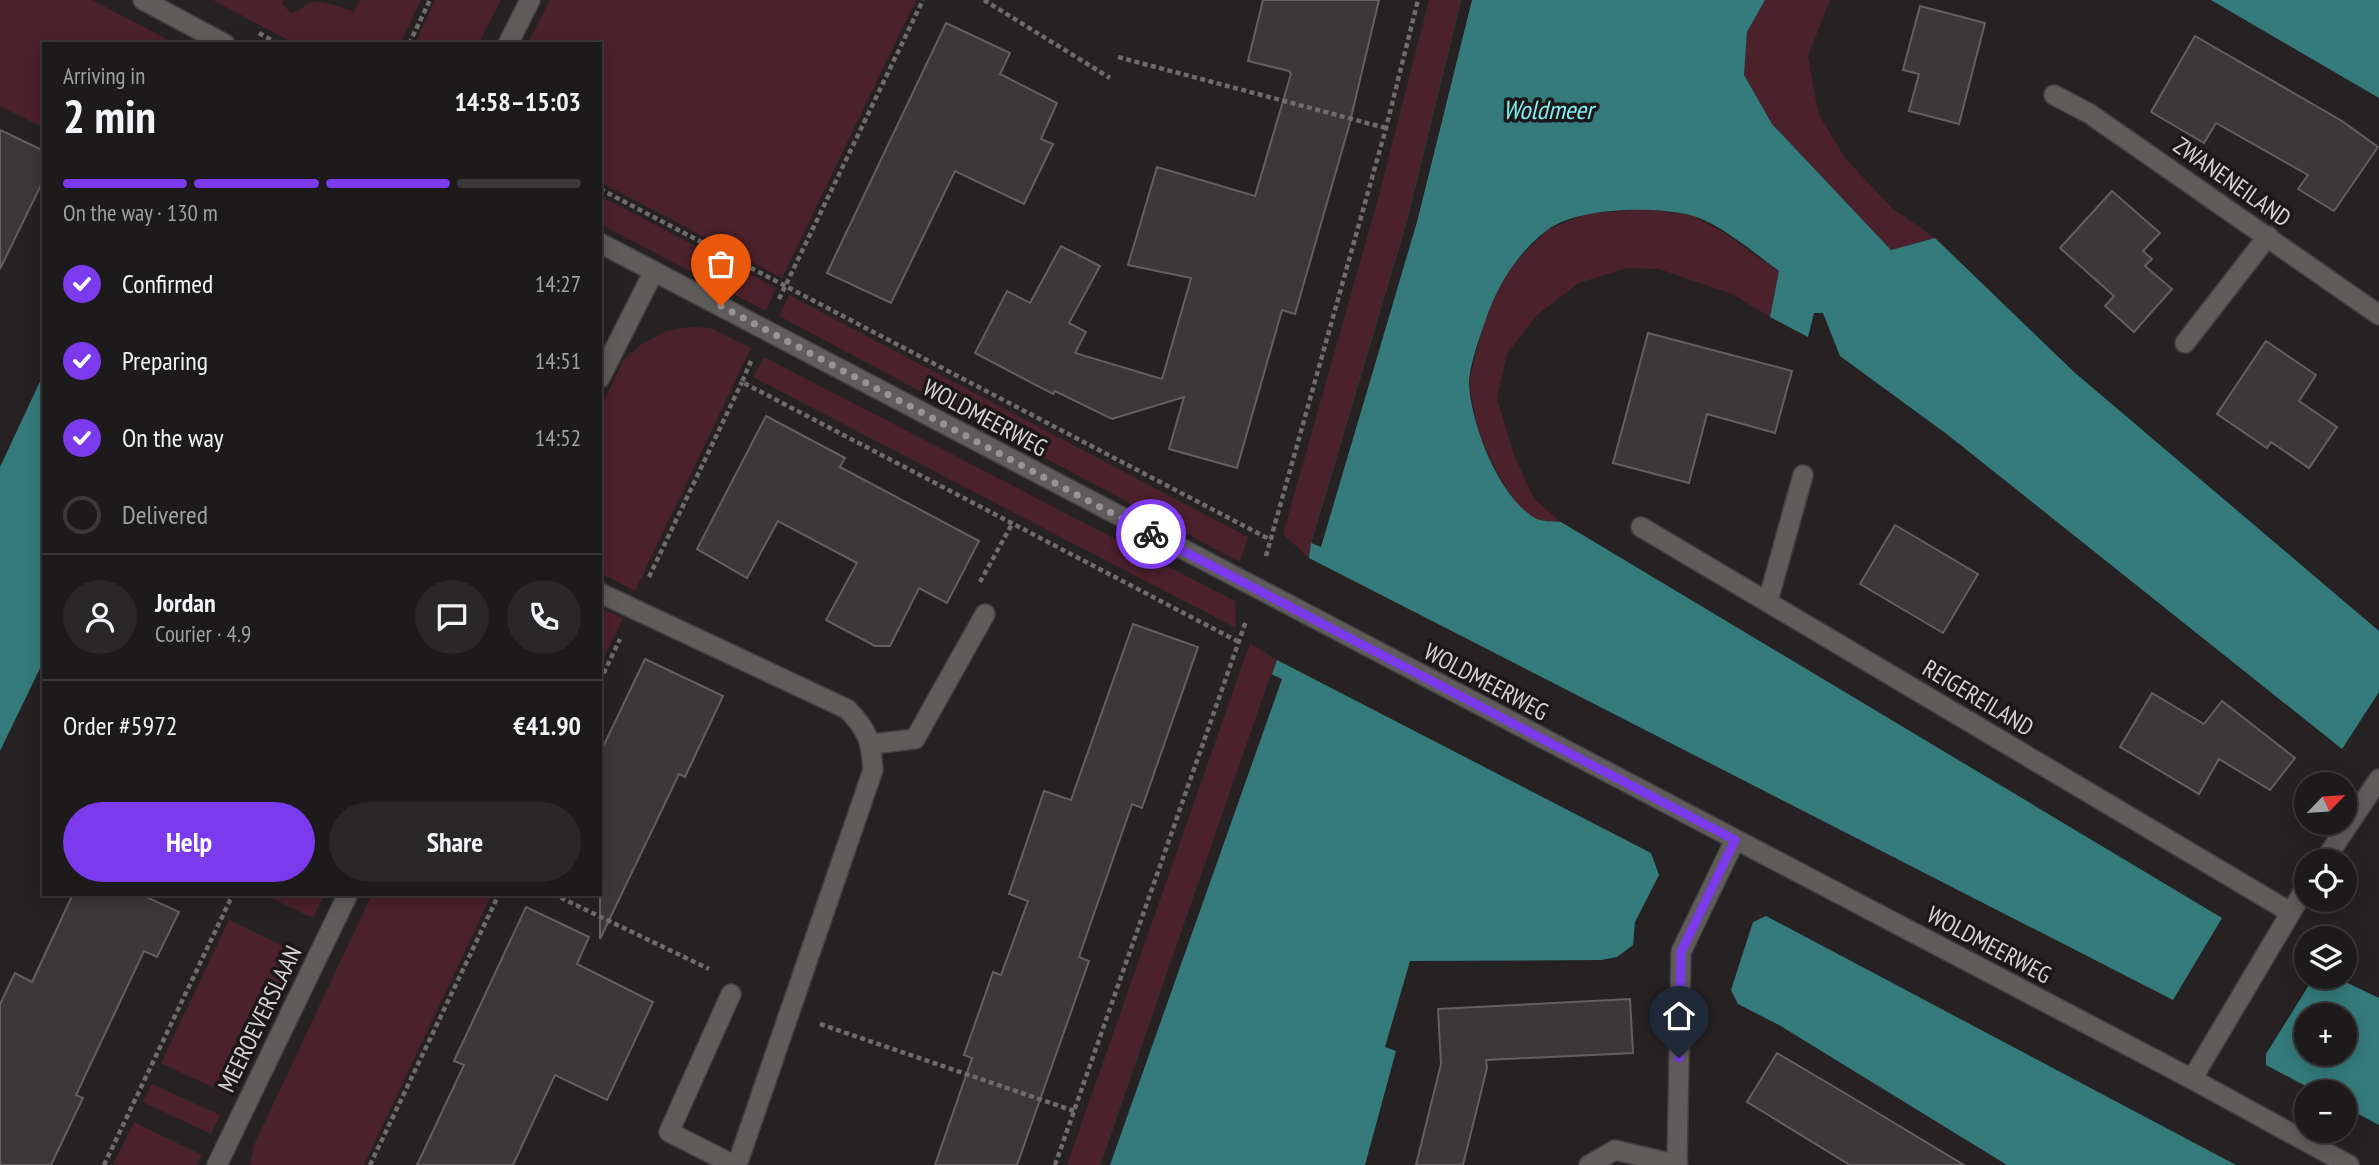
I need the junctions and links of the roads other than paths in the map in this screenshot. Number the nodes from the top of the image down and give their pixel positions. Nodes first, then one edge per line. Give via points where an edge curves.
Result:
1 (143, 0) edge
2 (530, 0) edge
3 (221, 42) edge
4 (509, 42) edge
5 (2054, 95) dead end
6 (2268, 236) junction
7 (602, 244) edge
8 (654, 271) junction
9 (2379, 315) edge
10 (2185, 343) dead end
11 (602, 374) edge
12 (1803, 475) dead end
13 (1641, 527) dead end
14 (602, 594) edge
15 (1768, 601) junction
16 (985, 614) road end
17 (872, 744) junction
18 (2379, 779) edge
19 (1735, 840) junction
20 (2332, 849) edge
21 (347, 896) edge
22 (2294, 906) edge
23 (2290, 912) junction
24 (731, 994) dead end
25 (2192, 1079) junction
26 (217, 1165) edge
27 (735, 1165) edge
28 (1589, 1165) edge
29 (1677, 1165) edge
30 (2349, 1165) edge

1 - 3 street
2 - 4 street
5 - 6 street, ZWANENEILAND via 2090,114
6 - 9 street, ZWANENEILAND
6 - 10 street
7 - 8 street, WOLDMEERWEG
8 - 11 street
8 - 19 street, WOLDMEERWEG
12 - 15 street
13 - 15 street, REIGEREILAND
14 - 17 street via 847,709
15 - 23 street, REIGEREILAND
16 - 17 street via 915,739
17 - 27 street via 873,770
18 - 20 street
19 - 25 street, WOLDMEERWEG
19 - 29 street via 1681,952
21 - 26 street, MEEROEVERSLAAN
22 - 23 street
23 - 25 street
24 - 27 street via 669,1132
25 - 30 street, WOLDMEERWEG
28 - 29 street via 1615,1150

